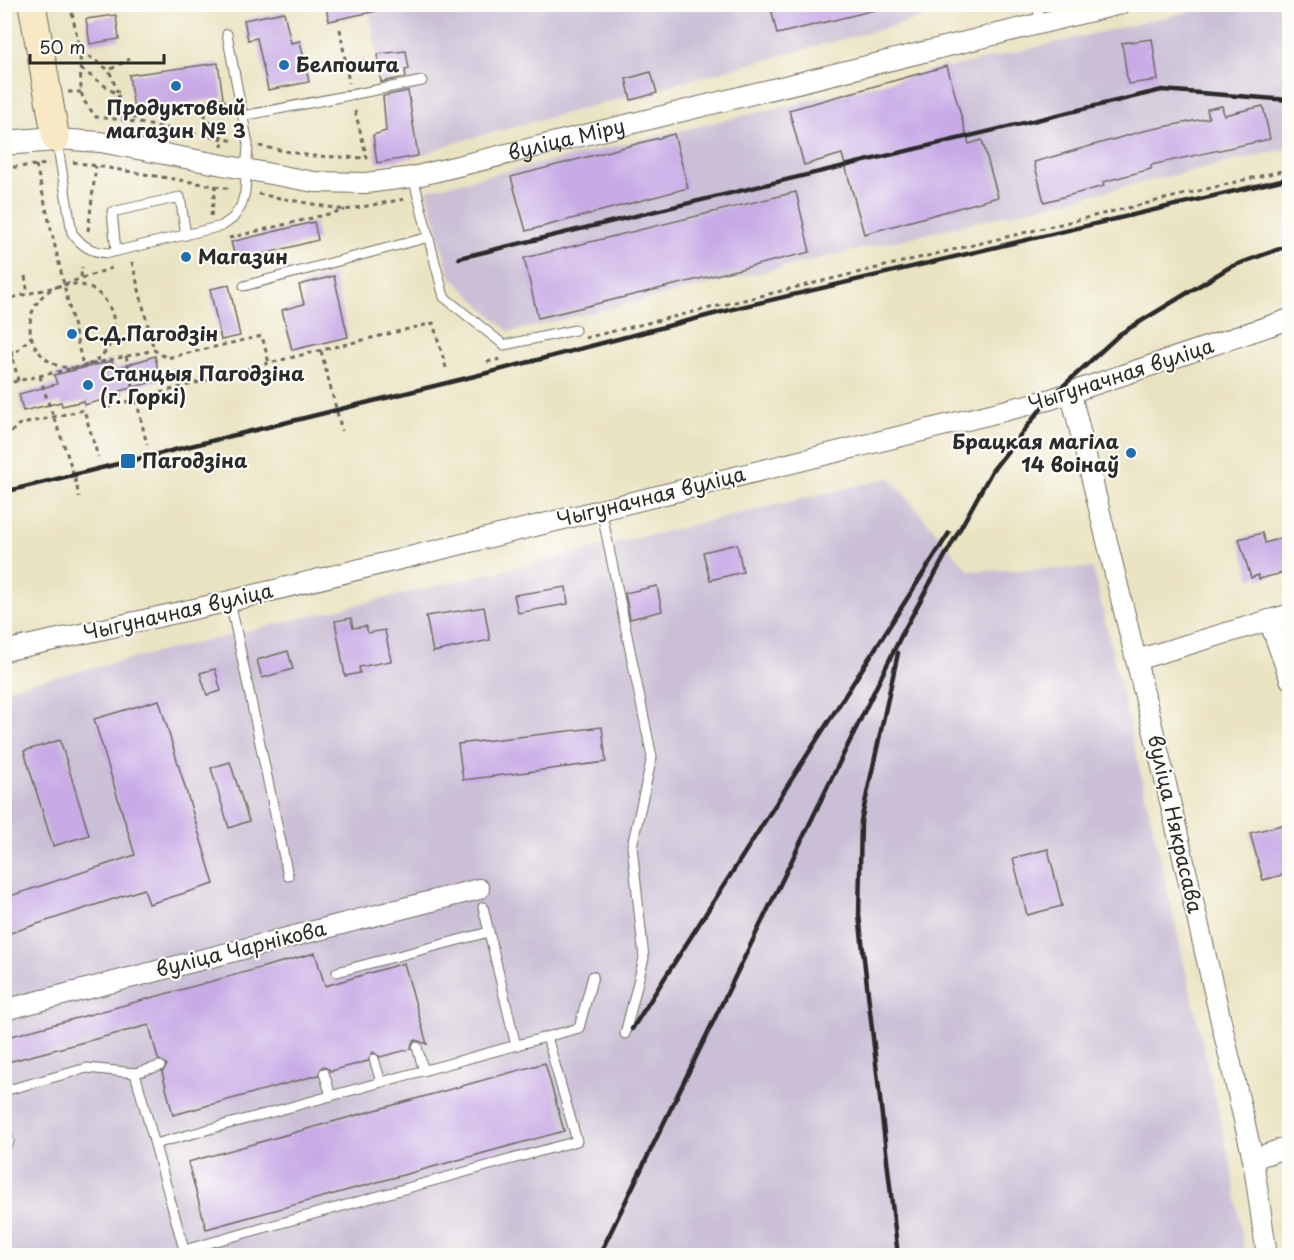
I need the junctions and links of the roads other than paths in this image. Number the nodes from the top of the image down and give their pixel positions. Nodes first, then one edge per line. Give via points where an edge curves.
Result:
1 (32, 4) edge
2 (1037, 4) edge
3 (1119, 4) edge
4 (1041, 24) junction
5 (227, 34) dead end
6 (422, 81) dead end
7 (243, 116) junction
8 (4, 143) edge
9 (54, 151) junction
10 (246, 170) junction
11 (413, 177) junction
12 (186, 235) junction
13 (429, 237) junction
14 (116, 251) junction
15 (244, 286) dead end
16 (1290, 319) edge
17 (577, 335) road end
18 (1071, 394) junction
19 (601, 509) junction
20 (230, 601) junction
21 (1290, 614) edge
22 (1269, 620) junction
23 (4, 651) edge
24 (1136, 660) junction
25 (1290, 679) edge
26 (288, 876) dead end
27 (481, 898) joint
28 (489, 932) junction
29 (337, 972) dead end
30 (593, 976) dead end
31 (4, 1010) edge
32 (625, 1034) dead end
33 (547, 1037) junction
34 (516, 1046) junction
35 (417, 1047) dead end
36 (374, 1059) dead end
37 (160, 1066) dead end
38 (424, 1071) junction
39 (135, 1073) junction
40 (324, 1073) dead end
41 (381, 1082) junction
42 (4, 1091) edge
43 (331, 1096) junction
44 (4, 1126) edge
45 (1287, 1141) edge
46 (9, 1142) dead end
47 (155, 1144) junction
48 (1253, 1159) junction
49 (185, 1252) edge
50 (1267, 1256) edge

1 - 9 main road
2 - 4 lane
3 - 4 street, вуліца Міру
4 - 11 street, вуліца Міру
5 - 7 lane
6 - 7 lane
7 - 10 lane via 248,144
8 - 9 street, вуліца Міру
9 - 10 street, вуліца Міру via 100,142
9 - 14 lane via 72,233 93,252
10 - 11 street, вуліца Міру via 337,184
10 - 12 lane via 245,192 233,218 222,226
11 - 13 lane
12 - 14 lane
12 - 14 lane via 180,197 112,212
13 - 15 lane
13 - 17 lane via 444,297 504,345
16 - 18 street, Чыгуначная вуліца
18 - 19 street, Чыгуначная вуліца
18 - 24 street, вуліца Някрасава
19 - 20 street, Чыгуначная вуліца
19 - 32 lane via 652,757 632,846 644,958
20 - 23 street, Чыгуначная вуліца
20 - 26 lane
21 - 22 street
22 - 24 street
22 - 25 street
24 - 48 street, вуліца Някрасава
27 - 28 lane
27 - 31 street, вуліца Чарнікова
28 - 29 lane
28 - 34 lane
30 - 33 lane via 579,1028
33 - 34 lane
33 - 49 lane via 577,1141
34 - 38 lane
35 - 38 lane
36 - 41 lane
37 - 39 lane
38 - 41 lane
39 - 42 lane via 87,1068
39 - 47 lane
40 - 43 lane
41 - 43 lane
43 - 47 lane
44 - 46 lane
45 - 48 street
47 - 49 lane
48 - 50 street, вуліца Някрасава

